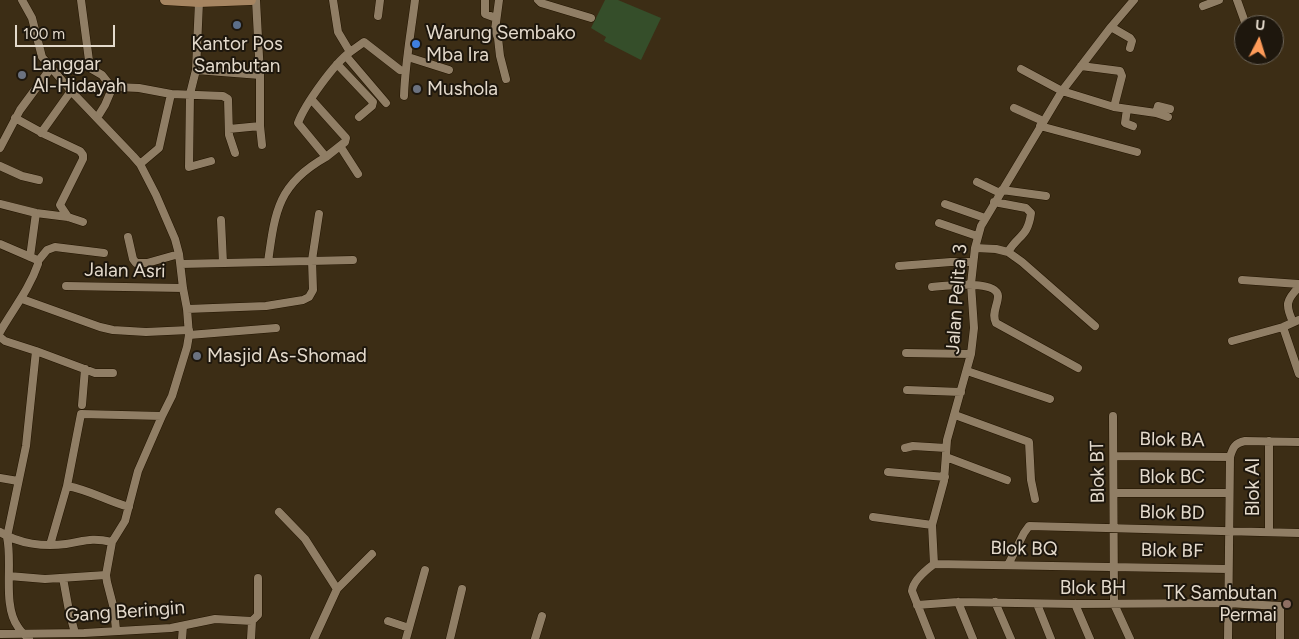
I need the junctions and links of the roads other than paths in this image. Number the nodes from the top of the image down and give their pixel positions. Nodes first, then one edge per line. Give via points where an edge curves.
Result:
1 (22, 0) edge
2 (81, 0) edge
3 (164, 0) edge
4 (251, 0) edge
5 (256, 0) edge
6 (333, 0) edge
7 (380, 0) edge
8 (415, 0) edge
9 (486, 0) edge
10 (499, 0) edge
11 (538, 0) edge
12 (1134, 0) edge
13 (1219, 0) edge
14 (1237, 0) edge
15 (199, 2) junction
16 (1203, 6) dead end
17 (1242, 15) edge
18 (378, 16) dead end
19 (496, 18) junction
20 (591, 18) dead end
21 (1111, 28) junction
22 (1130, 48) dead end
23 (348, 54) junction
24 (408, 57) junction
25 (337, 64) junction
26 (1081, 66) junction
27 (51, 68) junction
28 (1021, 68) dead end
29 (196, 70) junction
30 (401, 70) junction
31 (449, 70) dead end
32 (260, 75) junction
33 (506, 79) dead end
34 (113, 89) junction
35 (71, 91) junction
36 (1062, 91) junction
37 (172, 94) junction
38 (190, 94) junction
39 (404, 96) dead end
40 (311, 99) junction
41 (386, 103) dead end
42 (1114, 107) junction
43 (1014, 108) dead end
44 (1127, 109) junction
45 (1169, 113) dead end
46 (359, 117) dead end
47 (15, 118) junction
48 (97, 118) junction
49 (1042, 123) junction
50 (260, 126) junction
51 (1133, 126) dead end
52 (229, 129) junction
53 (41, 133) junction
54 (262, 145) dead end
55 (340, 146) junction
56 (0, 148) edge
57 (235, 152) dead end
58 (1137, 152) dead end
59 (326, 157) junction
60 (211, 161) dead end
61 (140, 164) junction
62 (0, 166) edge
63 (358, 174) dead end
64 (39, 180) dead end
65 (977, 182) dead end
66 (1001, 191) junction
67 (1046, 196) dead end
68 (994, 202) junction
69 (0, 204) edge
70 (945, 204) dead end
71 (36, 213) junction
72 (319, 214) dead end
73 (68, 217) junction
74 (985, 218) junction
75 (221, 220) dead end
76 (83, 222) dead end
77 (939, 223) dead end
78 (978, 236) junction
79 (128, 237) dead end
80 (0, 244) edge
81 (975, 248) junction
82 (104, 252) dead end
83 (1008, 252) junction
84 (179, 254) junction
85 (30, 257) junction
86 (312, 260) junction
87 (353, 260) dead end
88 (38, 261) junction
89 (268, 262) junction
90 (973, 262) junction
91 (181, 264) junction
92 (223, 264) junction
93 (899, 266) dead end
94 (1242, 280) dead end
95 (971, 284) junction
96 (1299, 285) edge
97 (66, 286) dead end
98 (932, 287) dead end
99 (182, 288) junction
100 (22, 299) junction
101 (187, 309) junction
102 (1296, 321) edge
103 (1095, 326) dead end
104 (1282, 327) junction
105 (276, 328) dead end
106 (0, 332) edge
107 (189, 333) junction
108 (0, 337) edge
109 (1232, 341) dead end
110 (36, 351) junction
111 (906, 352) dead end
112 (971, 354) junction
113 (1078, 368) dead end
114 (86, 369) junction
115 (967, 371) junction
116 (113, 373) dead end
117 (1299, 374) edge
118 (907, 390) dead end
119 (961, 392) junction
120 (1050, 399) dead end
121 (82, 405) dead end
122 (164, 414) junction
123 (955, 415) junction
124 (1113, 416) dead end
125 (1270, 442) junction
126 (1299, 442) edge
127 (905, 448) dead end
128 (946, 448) junction
129 (1114, 456) junction
130 (946, 457) junction
131 (1230, 457) junction
132 (888, 472) dead end
133 (945, 477) junction
134 (0, 478) edge
135 (1007, 480) dead end
136 (18, 481) junction
137 (67, 486) junction
138 (1114, 493) junction
139 (1230, 493) junction
140 (1035, 499) dead end
141 (129, 507) junction
142 (279, 512) dead end
143 (873, 517) dead end
144 (932, 525) junction
145 (1114, 528) junction
146 (1229, 531) junction
147 (1269, 532) junction
148 (1299, 533) edge
149 (3, 534) edge
150 (112, 542) junction
151 (50, 545) junction
152 (372, 554) dead end
153 (934, 564) junction
154 (1008, 565) junction
155 (1114, 567) junction
156 (1228, 568) junction
157 (425, 570) dead end
158 (106, 575) junction
159 (9, 576) junction
160 (63, 578) junction
161 (258, 578) dead end
162 (337, 589) junction
163 (462, 589) dead end
164 (958, 602) junction
165 (995, 602) junction
166 (1228, 603) junction
167 (1037, 604) junction
168 (1075, 604) junction
169 (1114, 604) junction
170 (917, 606) junction
171 (542, 616) dead end
172 (388, 620) dead end
173 (252, 621) junction
174 (183, 626) junction
175 (409, 628) junction
176 (116, 630) junction
177 (23, 633) junction
178 (75, 633) junction
179 (0, 634) edge
180 (29, 639) edge
181 (182, 639) edge
182 (251, 639) edge
183 (314, 639) edge
184 (406, 639) edge
185 (450, 639) edge
186 (535, 639) edge
187 (931, 639) edge
188 (973, 639) edge
189 (1011, 639) edge
190 (1052, 639) edge
191 (1090, 639) edge
192 (1130, 639) edge
193 (1228, 639) edge
194 (1280, 639) edge

1 - 27 street via 32,18 42,57
2 - 34 street via 90,68 102,75
3 - 15 main road
4 - 15 main road
5 - 32 street
6 - 23 street via 338,32
7 - 18 street
8 - 24 street
9 - 19 street via 485,14
10 - 19 street
11 - 20 street
12 - 21 street, Jalan Pelita 3
13 - 16 street
14 - 17 street
15 - 29 street
19 - 33 street via 495,30
21 - 22 street via 1131,39
21 - 26 street, Jalan Pelita 3
23 - 25 street
23 - 30 street via 364,42
23 - 41 street
24 - 30 street
24 - 31 street
25 - 40 street
25 - 46 street via 373,102
26 - 36 street, Jalan Pelita 3
26 - 42 street via 1120,71 1122,76
27 - 35 street
27 - 47 street
28 - 36 street
29 - 32 street
29 - 38 street
30 - 39 street
32 - 50 street
34 - 37 street via 140,88
34 - 48 street
35 - 48 street
35 - 53 street
36 - 42 street
36 - 49 street, Jalan Pelita 3
37 - 38 street
37 - 61 street via 159,148
38 - 52 street via 228,98
38 - 60 street via 189,167
40 - 55 street via 344,135 346,141
40 - 59 street via 298,123
42 - 44 street
43 - 49 street
44 - 45 street
44 - 51 street via 1125,123
47 - 53 street
47 - 56 street
48 - 61 street
49 - 58 street
49 - 66 street, Jalan Pelita 3
50 - 52 street
50 - 54 street
52 - 57 street
53 - 73 street via 80,151 84,156 60,205
55 - 59 street
55 - 63 street
59 - 89 street via 298,177 278,206
61 - 84 street
62 - 64 street
65 - 66 street
66 - 67 street
66 - 68 street, Jalan Pelita 3
68 - 74 street, Jalan Pelita 3
68 - 83 street via 1026,208 1031,213 1026,233 1014,242
69 - 71 street
70 - 74 street
71 - 73 street
71 - 85 street
72 - 86 street
73 - 76 street
74 - 78 street, Jalan Pelita 3
75 - 92 street
77 - 78 street
78 - 81 street, Jalan Pelita 3
79 - 84 street via 136,263
80 - 85 street
81 - 83 street
81 - 90 street, Jalan Pelita 3
82 - 88 street via 55,247 47,250
83 - 103 street
84 - 91 street
85 - 88 street
86 - 87 street
86 - 89 street
86 - 101 street via 313,290 303,300 266,306
88 - 100 street
89 - 92 street
90 - 93 street
90 - 95 street, Jalan Pelita 3
91 - 92 street
91 - 99 street
94 - 96 street
95 - 98 street
95 - 112 street, Jalan Pelita 3 via 974,328
95 - 113 street via 996,291 994,321 999,326
96 - 102 street via 1288,302 1288,311
97 - 99 street, Jalan Asri
99 - 101 street
100 - 106 street
100 - 107 street via 113,330
101 - 107 street
102 - 104 street
104 - 109 street
104 - 117 street
105 - 107 street
107 - 122 street via 184,359
108 - 110 street
110 - 114 street
110 - 136 street via 30,424
111 - 112 street
112 - 115 street, Jalan Pelita 3
114 - 116 street via 102,374
114 - 121 street
115 - 119 street, Jalan Pelita 3
115 - 120 street
118 - 119 street
119 - 123 street, Jalan Pelita 3
122 - 137 street via 81,414
122 - 141 street via 138,471
123 - 128 street, Jalan Pelita 3
123 - 140 street via 1028,442
124 - 129 street, Blok BT
125 - 126 street
125 - 131 street via 1238,442
125 - 147 street, Blok AI
127 - 128 street
128 - 130 street, Jalan Pelita 3
129 - 131 street, Blok BA
129 - 138 street, Blok BT
130 - 133 street, Jalan Pelita 3
130 - 135 street
131 - 139 street
132 - 133 street
133 - 144 street, Jalan Pelita 3
134 - 136 street
136 - 149 street
137 - 141 street via 84,489
137 - 151 street
138 - 139 street, Blok BC
138 - 145 street, Blok BT
139 - 146 street
141 - 150 street via 125,521
142 - 162 street via 305,539
143 - 144 street
144 - 153 street, Jalan Pelita 3
145 - 146 street, Blok BD
145 - 154 street, Blok BD via 1029,526
145 - 155 street, Blok BT
146 - 147 street, Blok BD
146 - 156 street
147 - 148 street, Blok BD
149 - 151 street via 30,544
149 - 159 street via 9,545
150 - 151 street via 89,539
150 - 158 street
152 - 162 street
153 - 154 street, Blok BQ
153 - 170 street via 912,587
154 - 155 street, Blok BQ
155 - 156 street, Blok BF
155 - 169 street, Blok BT
156 - 166 street
157 - 175 street
158 - 160 street
158 - 176 street
159 - 160 street
159 - 177 street via 12,613
160 - 178 street
161 - 173 street via 258,614
162 - 183 street
163 - 185 street
164 - 165 street, Blok BH
164 - 170 street, Blok BH
164 - 188 street
165 - 167 street, Blok BH
165 - 189 street
166 - 169 street, Blok BH
166 - 193 street
166 - 194 street, Blok BH via 1280,606
167 - 168 street, Blok BH
167 - 190 street
168 - 169 street, Blok BH
168 - 191 street
169 - 192 street
170 - 187 street
171 - 186 street
172 - 175 street
173 - 174 street, Gang Beringin via 215,619
173 - 182 street
174 - 176 street, Gang Beringin
174 - 181 street
175 - 184 street
176 - 178 street, Gang Beringin
177 - 178 street, Gang Beringin
177 - 179 street, Gang Beringin
177 - 180 street

